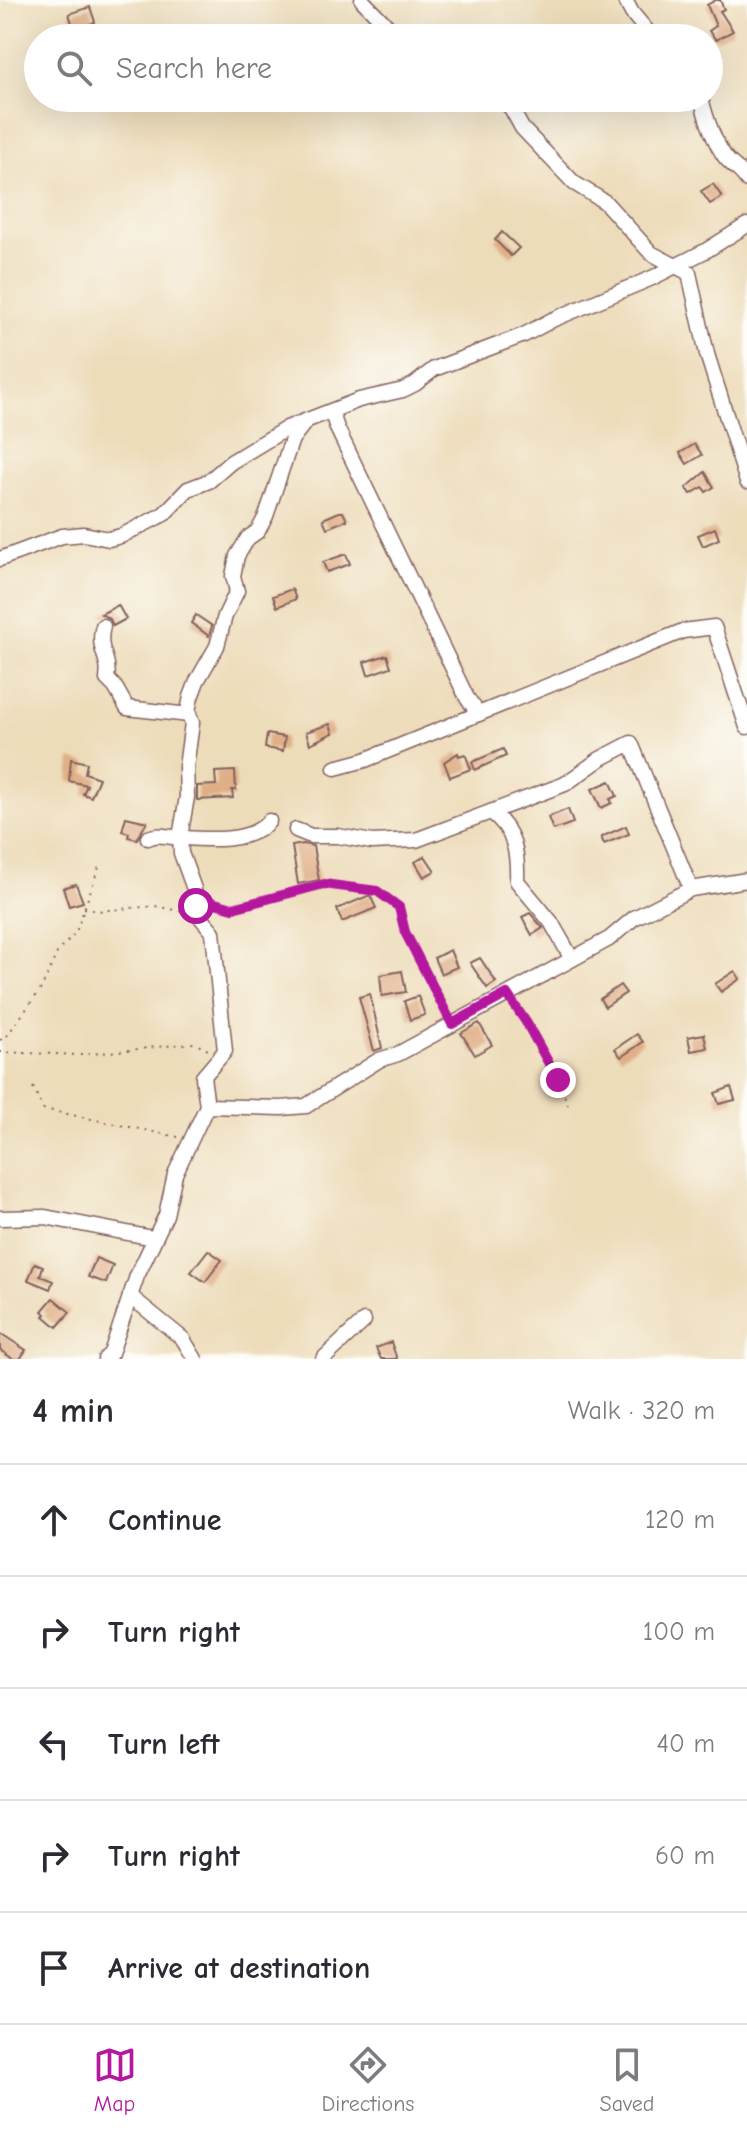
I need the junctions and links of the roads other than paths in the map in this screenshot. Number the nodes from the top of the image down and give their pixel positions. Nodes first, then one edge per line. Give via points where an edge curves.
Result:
1 (362, 0) edge
2 (625, 0) edge
3 (385, 24) edge
4 (641, 24) edge
5 (513, 112) edge
6 (705, 112) edge
7 (747, 180) edge
8 (747, 225) edge
9 (676, 266) junction
10 (331, 411) junction
11 (306, 421) junction
12 (747, 482) edge
13 (0, 559) edge
14 (103, 626) dead end
15 (479, 714) junction
16 (189, 715) junction
17 (747, 727) edge
18 (335, 768) dead end
19 (491, 812) junction
20 (269, 821) dead end
21 (296, 830) dead end
22 (180, 837) junction
23 (148, 838) dead end
24 (747, 880) edge
25 (691, 889) junction
26 (572, 959) junction
27 (207, 1106) junction
28 (0, 1218) edge
29 (153, 1238) junction
30 (130, 1296) junction
31 (364, 1321) dead end
32 (105, 1359) edge
33 (195, 1359) edge
34 (323, 1359) edge

1 - 3 street
2 - 4 street
5 - 9 street via 574,183 605,202 651,253
6 - 7 street via 724,156
8 - 9 street
9 - 10 street via 434,369 403,390
9 - 12 street via 689,273 707,354
10 - 11 street
10 - 15 street
11 - 13 street via 274,434 209,481 188,489 164,514 121,536 62,536
11 - 16 street via 292,439 266,516 237,556 237,591 217,646 193,689
14 - 16 street via 99,642 109,669 107,679 127,708
15 - 17 street via 683,631 714,627
15 - 18 street
16 - 22 street via 187,797
19 - 21 street via 416,840 372,842
19 - 25 street via 565,784 631,743
19 - 26 street via 515,845 517,881 551,922
20 - 22 street via 261,830 239,836
22 - 23 street
22 - 27 street via 197,913 213,932 225,1051 203,1077
24 - 25 street
25 - 26 street
26 - 27 street via 379,1060 306,1106
27 - 29 street
28 - 29 street via 45,1217
29 - 30 street
30 - 32 street
30 - 33 street via 183,1339
31 - 34 street

